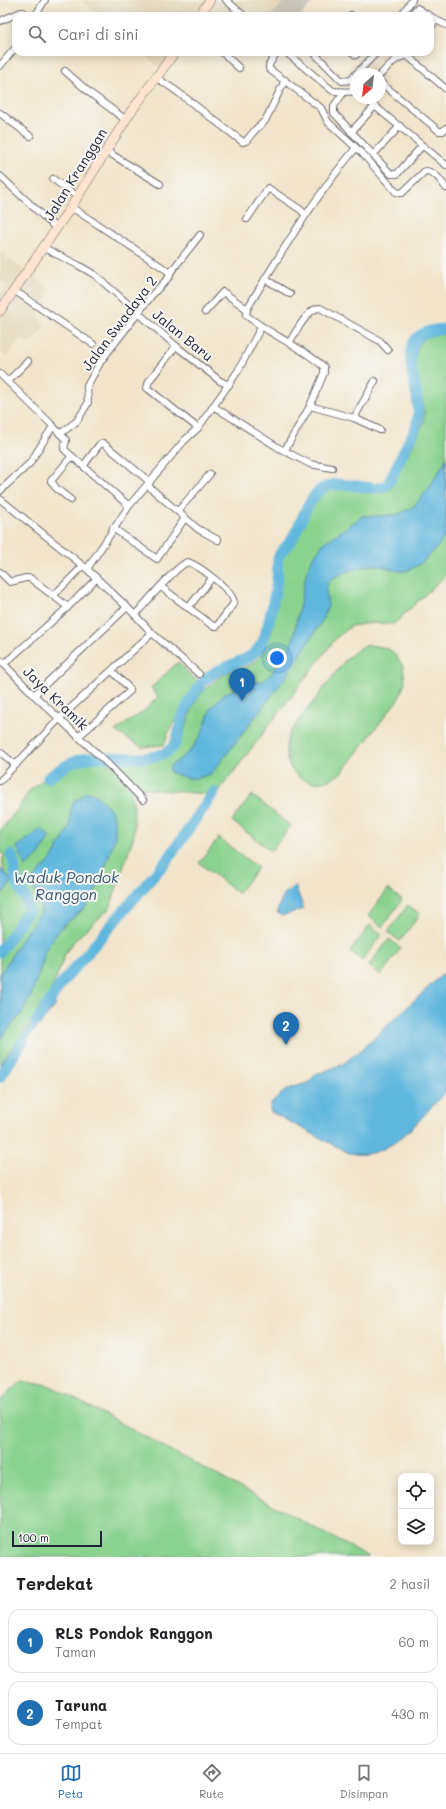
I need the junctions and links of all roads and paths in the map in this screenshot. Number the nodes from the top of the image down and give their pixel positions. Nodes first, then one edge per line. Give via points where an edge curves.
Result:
1 (45, 0) edge
2 (210, 0) edge
3 (226, 0) edge
4 (412, 0) edge
5 (38, 12) edge
6 (202, 12) edge
7 (240, 12) edge
8 (404, 12) edge
9 (413, 12) edge
10 (424, 12) edge
11 (12, 16) edge
12 (436, 20) joint
13 (0, 21) edge
14 (434, 23) edge
15 (446, 25) edge
16 (12, 52) edge
17 (172, 56) edge
18 (226, 56) edge
19 (275, 56) edge
20 (290, 56) edge
21 (318, 56) edge
22 (373, 56) edge
23 (400, 56) edge
24 (410, 56) edge
25 (0, 66) edge
26 (239, 68) dead end
27 (362, 68) edge
28 (386, 69) edge
29 (65, 72) dead end
30 (157, 78) junction
31 (285, 80) junction
32 (350, 80) edge
33 (386, 87) edge
34 (446, 89) edge
35 (344, 92) junction
36 (350, 92) edge
37 (373, 104) edge
38 (375, 106) junction
39 (0, 114) edge
40 (126, 120) junction
41 (400, 126) junction
42 (446, 128) edge
43 (351, 132) junction
44 (30, 136) dead end
45 (422, 146) junction
46 (355, 148) junction
47 (106, 151) junction
48 (373, 155) junction
49 (446, 165) edge
50 (0, 176) edge
51 (53, 179) dead end
52 (160, 184) dead end
53 (446, 188) edge
54 (78, 196) junction
55 (71, 207) junction
56 (305, 215) junction
57 (247, 219) dead end
58 (57, 229) junction
59 (200, 235) dead end
60 (44, 248) junction
61 (170, 273) junction
62 (265, 279) junction
63 (15, 291) junction
64 (290, 294) dead end
65 (247, 309) junction
66 (0, 311) edge
67 (204, 312) dead end
68 (138, 314) junction
69 (261, 327) junction
70 (289, 343) junction
71 (93, 344) dead end
72 (176, 346) junction
73 (388, 350) dead end
74 (28, 362) dead end
75 (0, 374) edge
76 (8, 381) junction
77 (375, 381) dead end
78 (229, 385) junction
79 (213, 406) junction
80 (310, 406) junction
81 (354, 418) junction
82 (53, 426) junction
83 (198, 428) junction
84 (380, 430) dead end
85 (60, 434) junction
86 (285, 450) junction
87 (72, 456) junction
88 (84, 465) junction
89 (332, 468) dead end
90 (210, 474) dead end
91 (149, 484) junction
92 (0, 490) edge
93 (0, 499) edge
94 (71, 500) dead end
95 (129, 506) junction
96 (178, 511) junction
97 (185, 518) junction
98 (113, 528) junction
99 (218, 540) dead end
100 (85, 567) junction
101 (0, 572) edge
102 (97, 578) junction
103 (212, 578) junction
104 (161, 587) junction
105 (54, 595) junction
106 (68, 607) junction
107 (127, 607) junction
108 (188, 608) junction
109 (135, 615) junction
110 (152, 633) junction
111 (2, 662) edge
112 (112, 671) junction
113 (199, 674) dead end
114 (34, 695) junction
115 (60, 718) junction
116 (78, 737) junction
117 (0, 752) edge
118 (16, 765) junction
119 (0, 781) edge
120 (143, 800) dead end

1 - 5 street
2 - 6 main road
3 - 7 street
4 - 8 street
9 - 10 street via 417,8
11 - 13 street
12 - 14 street
12 - 15 street
16 - 25 street
17 - 30 main road, Jalan Kranggan
18 - 26 street
19 - 31 street via 268,68
20 - 35 street via 333,91
21 - 32 street via 342,82
22 - 27 street
23 - 28 street
24 - 34 street
29 - 40 street
30 - 31 street via 243,142 266,121
30 - 40 main road, Jalan Kranggan
31 - 46 street via 320,108 328,122
33 - 42 street via 439,131
35 - 36 street
35 - 43 street via 334,106 334,112
37 - 38 street
38 - 41 street
38 - 43 street
39 - 44 street
40 - 47 main road, Jalan Kranggan
41 - 45 street
41 - 48 street
43 - 48 street
45 - 48 street via 394,175
45 - 49 street
46 - 53 street via 396,192 402,193 425,171 432,172
46 - 56 street
47 - 52 street
47 - 54 main road, Jalan Kranggan
50 - 58 street
51 - 54 street
54 - 55 main road, Jalan Kranggan
55 - 58 main road, Jalan Kranggan
55 - 61 street, Jalan Swadaya 2
56 - 57 street via 268,188
56 - 62 street
58 - 60 main road, Jalan Kranggan
59 - 61 street
60 - 63 main road, Jalan Kranggan
60 - 68 street, Jalan Baru via 95,275
61 - 68 street, Jalan Swadaya 2
62 - 64 street
62 - 65 street
63 - 66 main road, Jalan Kranggan
63 - 71 street
65 - 67 street via 223,292
65 - 69 street via 246,315
68 - 72 street, Jalan Baru
68 - 85 street, Jalan Swadaya 2 via 101,361 87,386 88,403 76,421
69 - 70 street
69 - 78 street
70 - 73 street via 312,310 320,308 380,341
70 - 80 street via 325,369
72 - 78 street, Jalan Baru via 220,381
72 - 83 street via 149,381 147,388
74 - 76 street
75 - 76 street
76 - 82 street
77 - 81 street
78 - 79 street
79 - 83 street
79 - 86 street
80 - 81 street
80 - 86 street
81 - 84 street
82 - 85 street
82 - 92 street via 30,463
83 - 91 street via 184,440
85 - 87 street via 66,440 64,449
86 - 89 street via 310,464
87 - 88 street
87 - 94 street via 51,481
88 - 91 street via 103,443
88 - 95 street
90 - 96 street
91 - 95 street
91 - 96 street
93 - 100 street
95 - 98 street
96 - 97 street
97 - 98 street via 157,559
97 - 99 street
98 - 100 street
100 - 102 street
100 - 105 street
101 - 105 street via 10,582 30,578
102 - 106 street
102 - 107 street
103 - 104 street via 191,563 186,563
103 - 108 street
103 - 108 street via 231,594 234,600 216,626
104 - 108 street
104 - 109 street
105 - 106 street
106 - 111 street
107 - 109 street
107 - 114 street
109 - 110 street
110 - 112 street
110 - 113 street
111 - 114 street, Jaya Kramik
112 - 115 street
112 - 116 street via 130,691
114 - 115 street, Jaya Kramik
115 - 116 street, Jaya Kramik
115 - 118 street
116 - 120 street, Jaya Kramik
117 - 118 street
118 - 119 street

